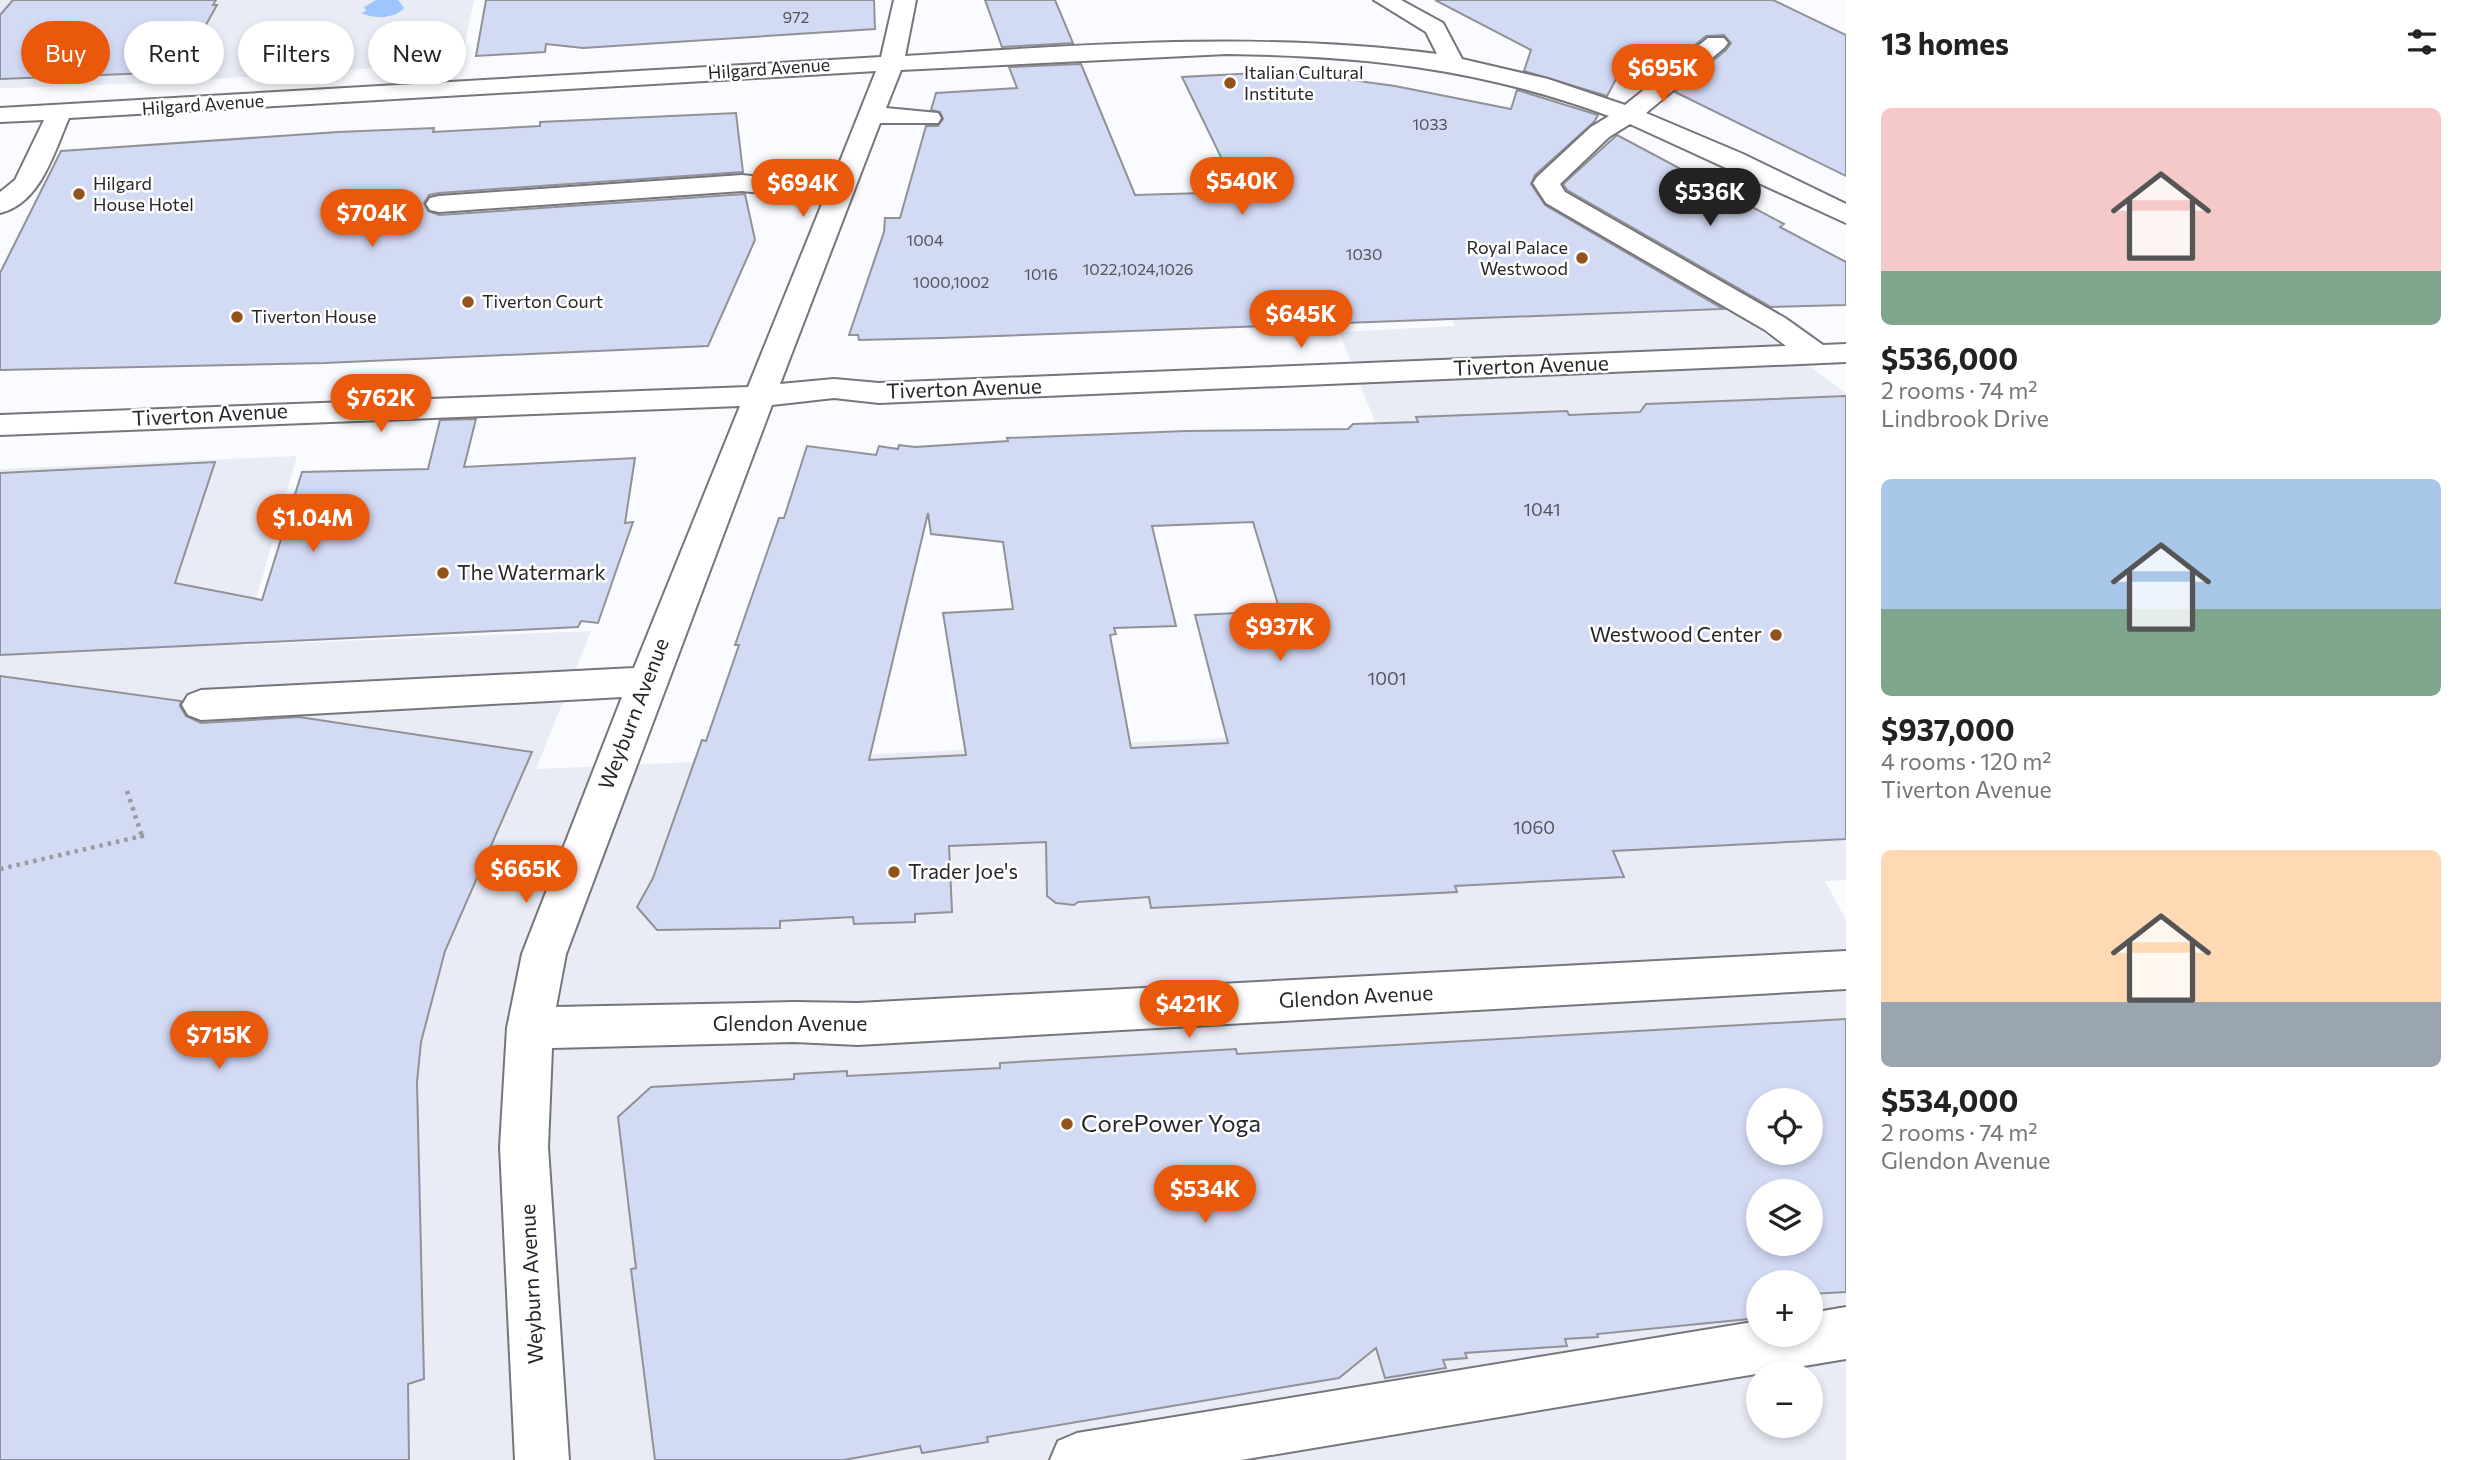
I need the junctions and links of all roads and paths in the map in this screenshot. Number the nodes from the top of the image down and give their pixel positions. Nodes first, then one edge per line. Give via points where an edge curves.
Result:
1 (905, 0) edge
2 (1385, 0) edge
3 (1716, 43) dead end
4 (892, 62) junction
5 (1454, 65) junction
6 (1626, 113) junction
7 (59, 114) junction
8 (0, 115) edge
9 (870, 115) junction
10 (929, 118) dead end
11 (839, 192) junction
12 (439, 204) dead end
13 (0, 205) edge
14 (1846, 215) edge
15 (1831, 353) edge
16 (759, 396) junction
17 (0, 425) edge
18 (646, 682) junction
19 (201, 705) dead end
20 (127, 790) dead end
21 (0, 869) edge
22 (1846, 970) edge
23 (530, 1028) junction
24 (1846, 1333) edge
25 (542, 1460) edge
26 (1077, 1460) edge

1 - 4 street, Weyburn Avenue
2 - 5 street via 1435,28
3 - 6 street via 1645,103
4 - 5 street, Hilgard Avenue via 1138,49 1282,50
4 - 7 street, Hilgard Avenue
4 - 9 street, Weyburn Avenue
5 - 6 street, Hilgard Avenue via 1537,83
6 - 14 street, Hilgard Avenue
6 - 15 street via 1546,183 1555,197
7 - 8 street, Hilgard Avenue
7 - 13 street via 26,184
9 - 10 street
9 - 11 street, Weyburn Avenue
11 - 12 street via 742,183
11 - 16 street, Weyburn Avenue
15 - 16 street, Tiverton Avenue via 879,393 837,386 811,393
16 - 17 street, Tiverton Avenue
16 - 18 street, Weyburn Avenue
18 - 19 street
18 - 23 street, Weyburn Avenue via 555,918
20 - 21 path via 142,838
22 - 23 street, Glendon Avenue via 858,1024
23 - 25 street, Weyburn Avenue via 524,1147
24 - 26 street

